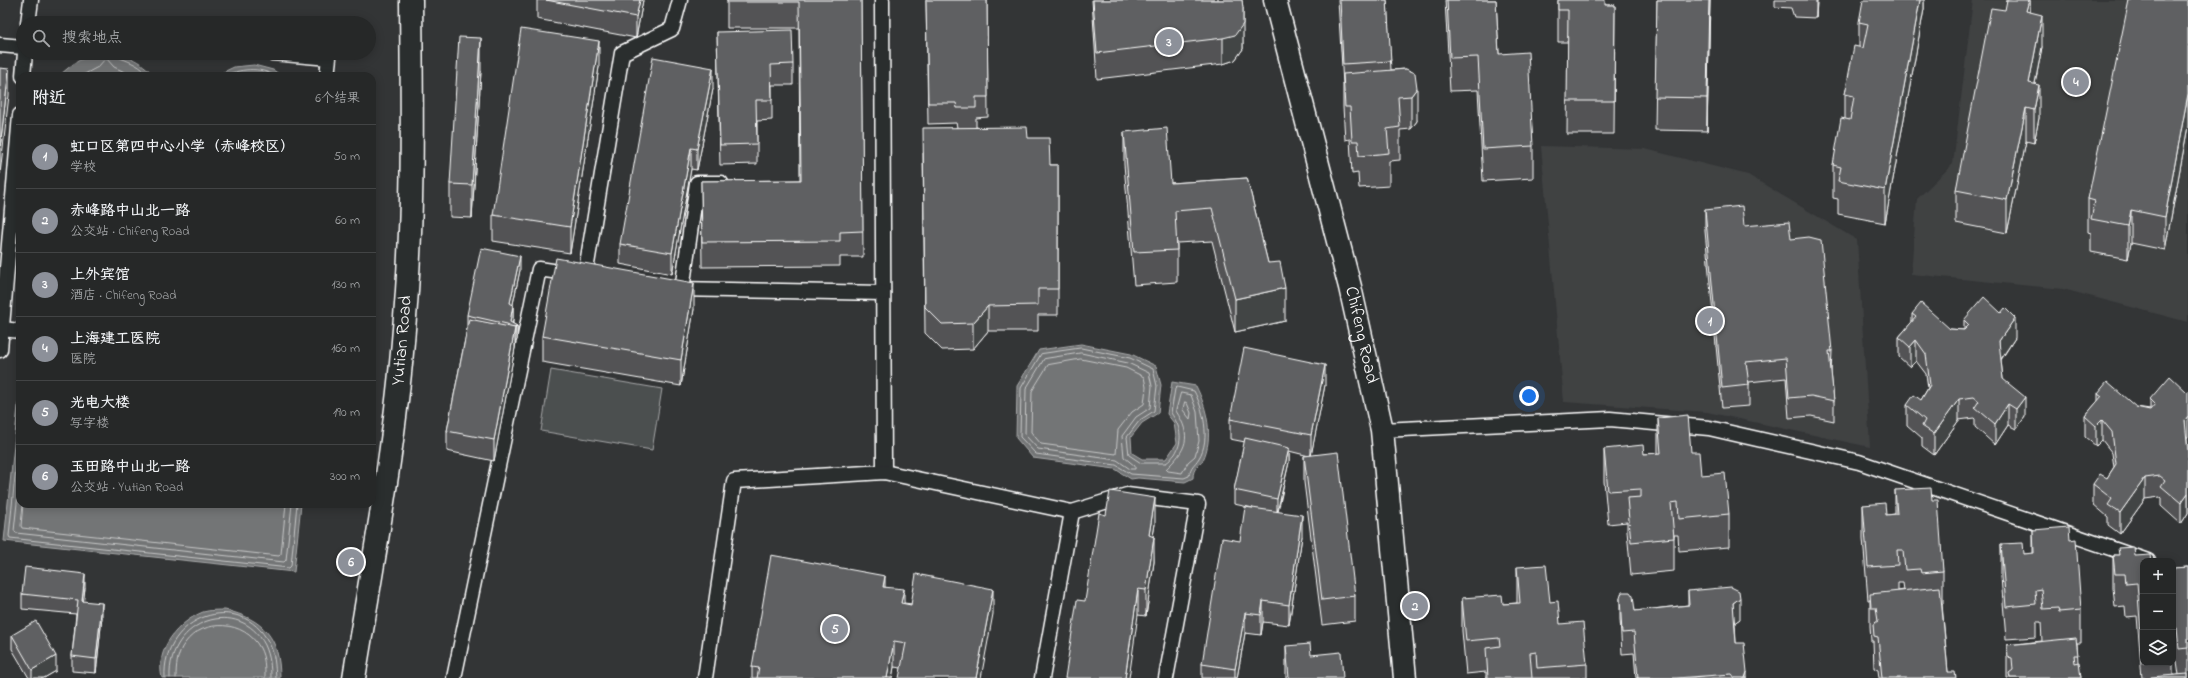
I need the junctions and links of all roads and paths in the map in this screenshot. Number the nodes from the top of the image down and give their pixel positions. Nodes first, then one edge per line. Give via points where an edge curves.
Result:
1 (31, 0) edge
2 (411, 0) edge
3 (680, 0) edge
4 (882, 0) edge
5 (1275, 0) edge
6 (29, 16) edge
7 (0, 45) edge
8 (16, 46) edge
9 (24, 60) edge
10 (328, 60) edge
11 (23, 72) edge
12 (327, 72) edge
13 (16, 163) edge
14 (734, 182) edge
15 (585, 276) junction
16 (600, 278) edge
17 (660, 286) edge
18 (682, 290) junction
19 (883, 293) junction
20 (2, 329) junction
21 (16, 331) edge
22 (0, 350) edge
23 (1382, 430) junction
24 (884, 472) junction
25 (1072, 512) junction
26 (2140, 558) edge
27 (354, 678) edge
28 (454, 678) edge
29 (705, 678) edge
30 (1042, 678) edge
31 (1166, 678) edge
32 (1405, 678) edge

1 - 6 lane
2 - 27 street, Yutian Road via 411,229 404,329 388,478
3 - 15 lane via 672,29 622,53
4 - 19 lane
5 - 23 street, Chifeng Road via 1350,288
7 - 8 lane
9 - 11 lane
10 - 12 lane
13 - 20 lane
14 - 18 lane via 697,183
15 - 16 lane
15 - 28 lane via 539,269
17 - 18 lane
18 - 19 lane
19 - 24 lane
20 - 21 lane
20 - 22 lane
23 - 26 lane via 1610,419 1710,428 1859,462
23 - 32 street, Chifeng Road
24 - 25 lane
24 - 29 lane via 734,481
25 - 30 lane
25 - 31 lane via 1127,495 1198,504

